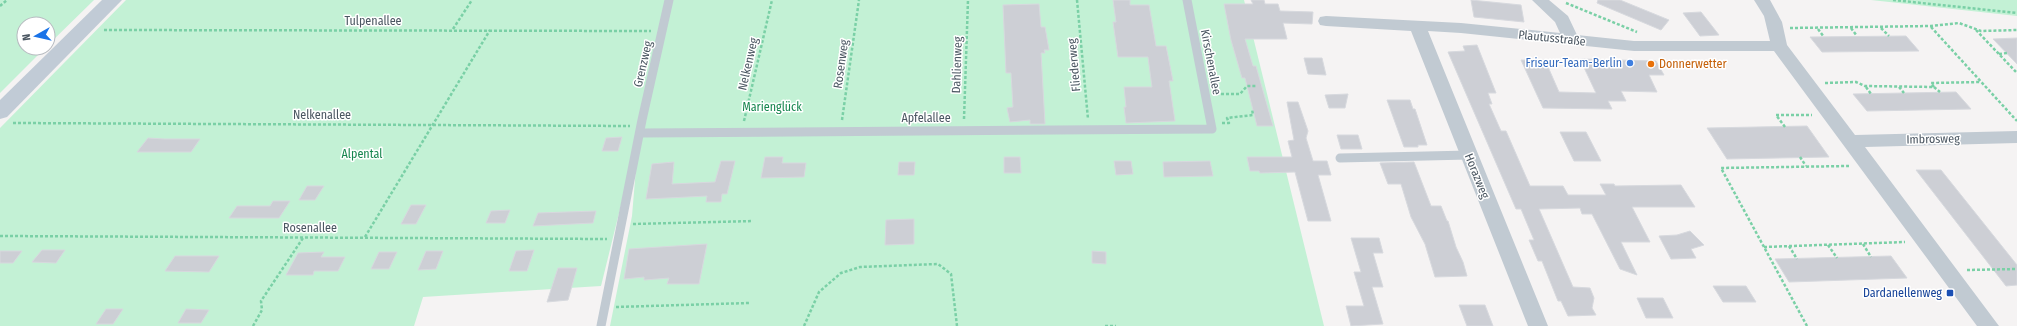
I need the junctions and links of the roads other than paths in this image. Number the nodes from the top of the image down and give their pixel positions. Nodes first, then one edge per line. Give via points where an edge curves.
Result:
1 (113, 0) edge
2 (670, 0) edge
3 (1187, 0) edge
4 (1540, 0) edge
5 (1762, 0) edge
6 (1326, 21) dead end
7 (1417, 25) junction
8 (1572, 40) junction
9 (1779, 46) junction
10 (4, 118) edge
11 (1211, 126) joint
12 (641, 129) junction
13 (2017, 137) edge
14 (1850, 141) junction
15 (1469, 155) junction
16 (1340, 158) dead end
17 (602, 326) edge
18 (1538, 326) edge
19 (1990, 326) edge

1 - 10 street
2 - 12 lane, Grenzweg
3 - 11 lane, Kirschenallee
4 - 8 street via 1562,20
5 - 9 street via 1777,28
6 - 7 street, Plautusstraße
7 - 8 street, Plautusstraße
7 - 15 street, Horazweg
8 - 9 street, Plautusstraße via 1649,47
9 - 14 street
11 - 12 lane, Apfelallee via 840,131
12 - 17 lane, Grenzweg
13 - 14 street, Imbrosweg
14 - 19 street
15 - 16 lane
15 - 18 street, Horazweg

